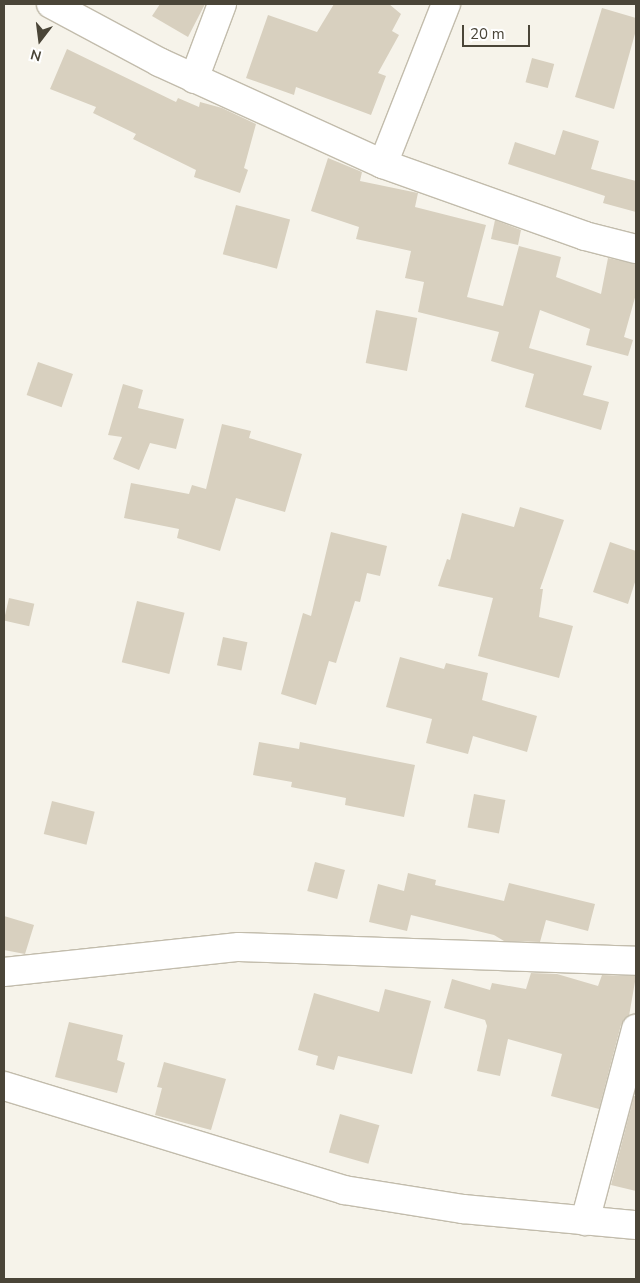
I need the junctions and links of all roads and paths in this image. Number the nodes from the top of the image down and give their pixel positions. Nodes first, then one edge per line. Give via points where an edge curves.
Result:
1 (51, 4) edge
2 (222, 4) edge
3 (446, 4) edge
4 (194, 79) junction
5 (383, 164) junction
6 (636, 249) edge
7 (636, 961) edge
8 (4, 972) edge
9 (636, 1028) edge
10 (4, 1086) edge
11 (585, 1221) junction
12 (636, 1225) edge

1 - 4 street
2 - 4 street
3 - 5 street
4 - 5 street
5 - 6 street via 585,236
7 - 8 street via 239,946
9 - 11 street
10 - 11 street via 344,1190 463,1209
11 - 12 street

